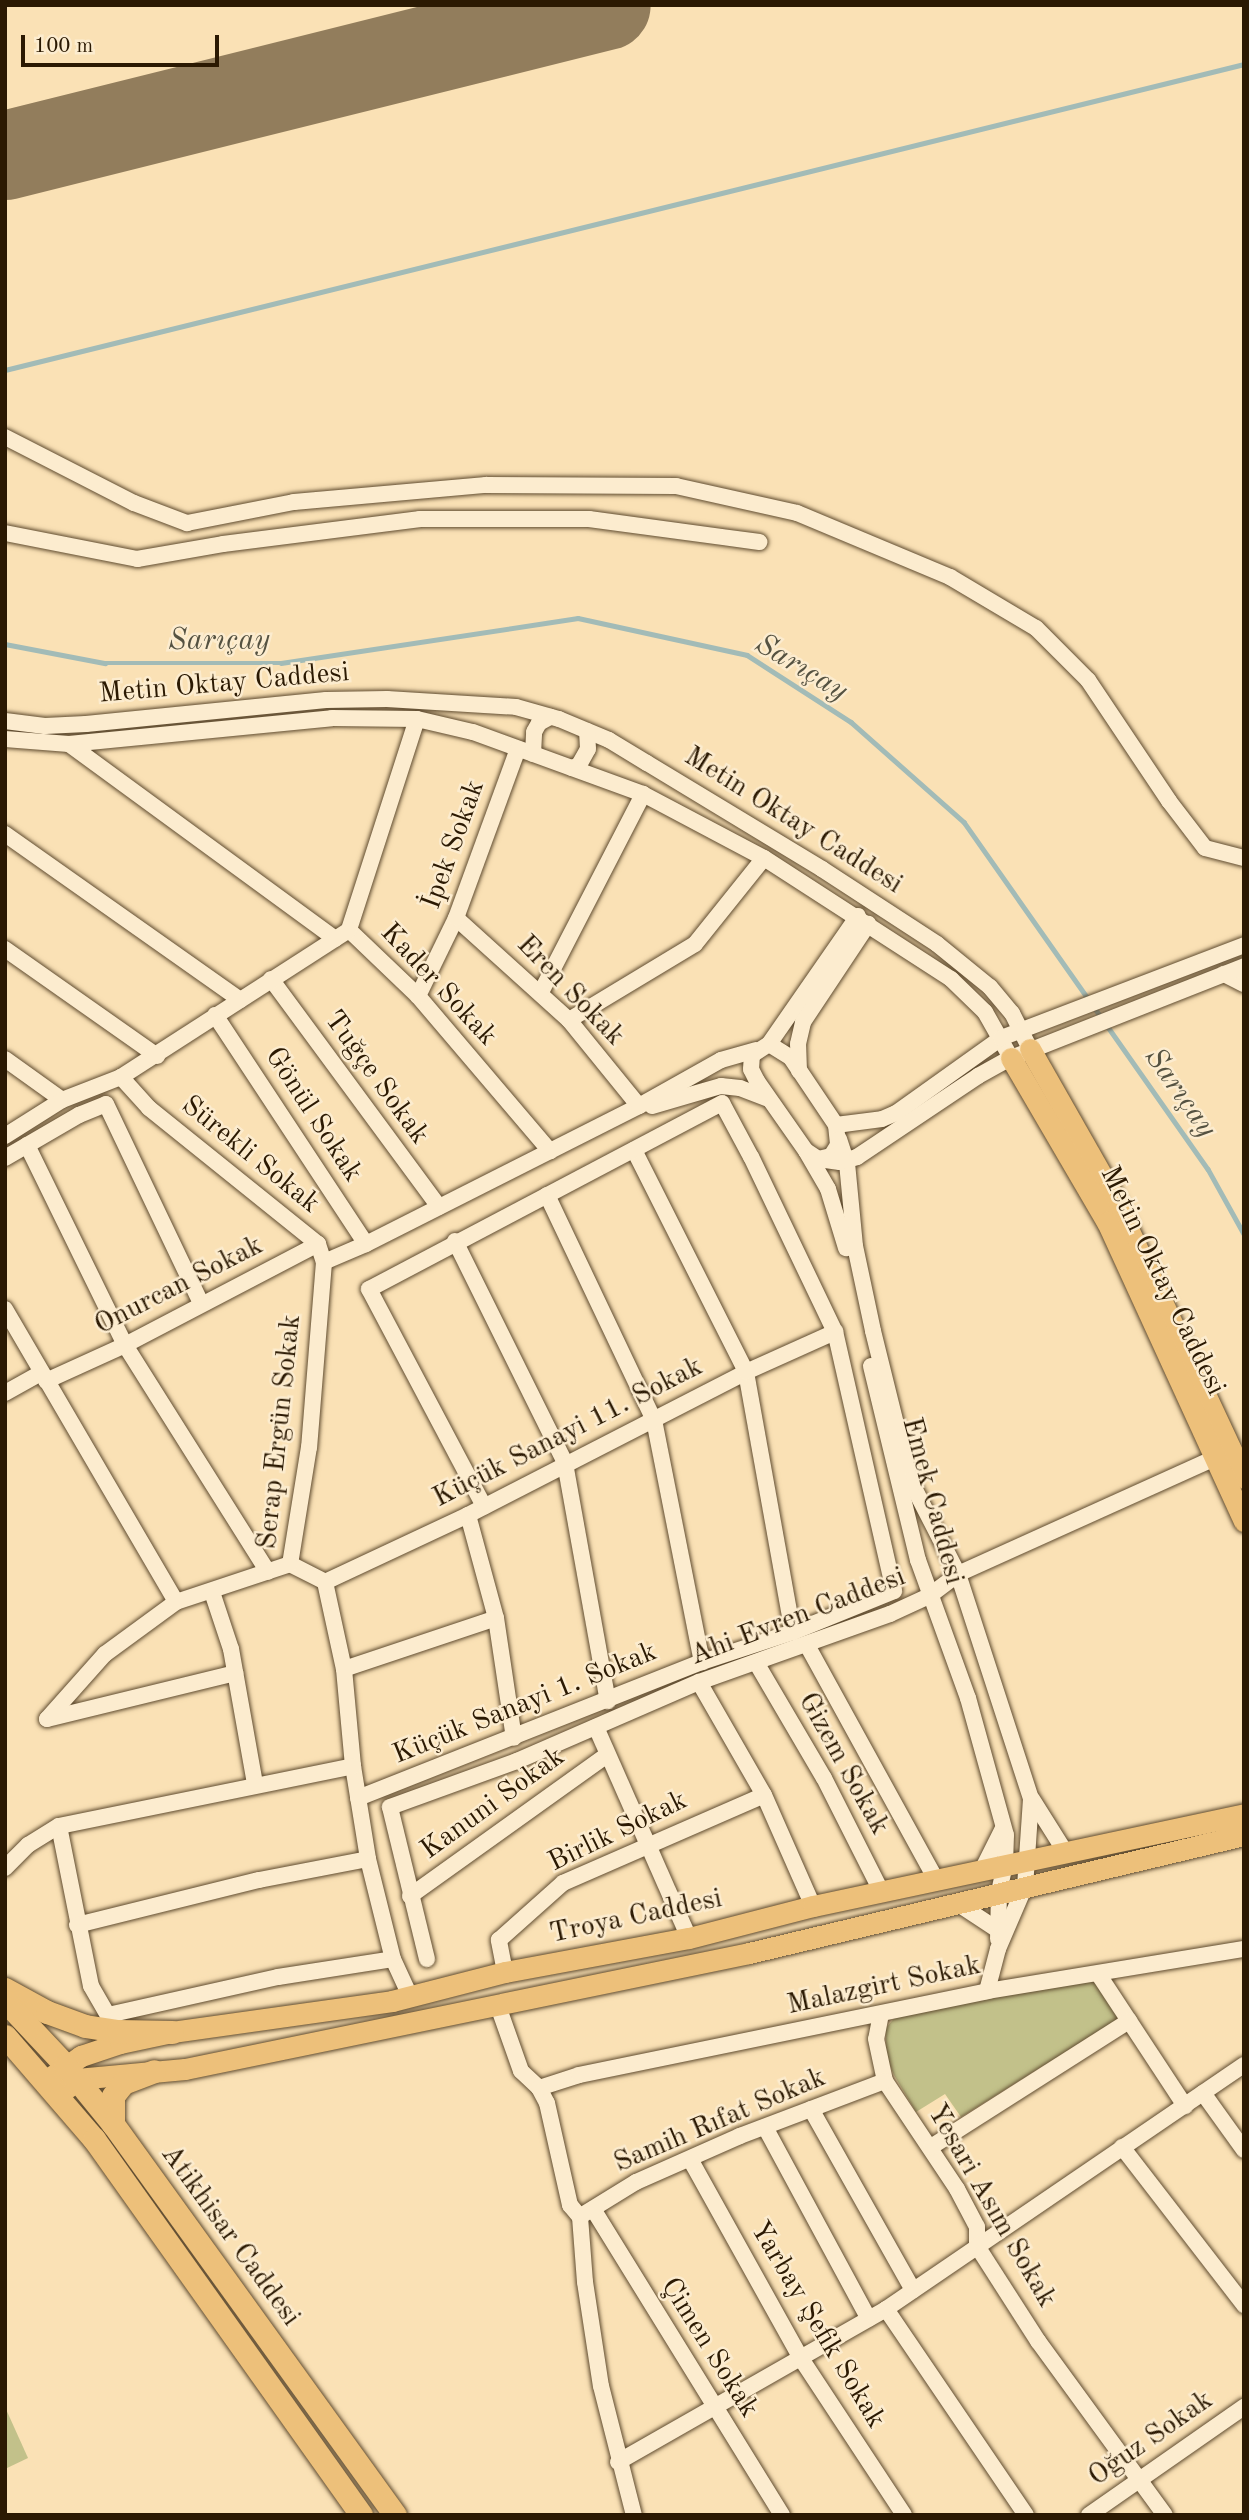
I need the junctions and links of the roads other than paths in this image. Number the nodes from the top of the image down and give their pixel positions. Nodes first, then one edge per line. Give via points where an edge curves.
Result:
1 (5, 437) edge
2 (5, 533) edge
3 (759, 542) dead end
4 (550, 716) junction
5 (417, 719) junction
6 (5, 721) edge
7 (587, 731) junction
8 (5, 739) edge
9 (69, 744) junction
10 (525, 752) junction
11 (572, 768) junction
12 (643, 794) junction
13 (5, 834) edge
14 (764, 858) junction
15 (1244, 858) edge
16 (456, 918) junction
17 (863, 920) junction
18 (342, 935) junction
19 (1244, 946) edge
20 (5, 949) edge
21 (1244, 966) edge
22 (1224, 974) junction
23 (271, 979) junction
24 (1244, 984) edge
25 (541, 992) junction
26 (418, 996) junction
27 (240, 1000) junction
28 (215, 1015) junction
29 (569, 1020) junction
30 (1023, 1028) junction
31 (1001, 1038) junction
32 (762, 1047) junction
33 (1026, 1051) junction
34 (157, 1056) junction
35 (5, 1059) edge
36 (799, 1071) junction
37 (121, 1077) junction
38 (62, 1101) junction
39 (770, 1101) junction
40 (639, 1106) junction
41 (837, 1132) junction
42 (5, 1136) edge
43 (27, 1145) junction
44 (634, 1150) junction
45 (550, 1151) junction
46 (812, 1155) junction
47 (5, 1158) edge
48 (846, 1160) junction
49 (547, 1195) junction
50 (439, 1208) junction
51 (455, 1241) junction
52 (318, 1244) junction
53 (366, 1244) junction
54 (324, 1262) junction
55 (201, 1303) junction
56 (5, 1309) edge
57 (835, 1332) junction
58 (125, 1345) junction
59 (746, 1372) junction
60 (43, 1377) junction
61 (5, 1393) edge
62 (654, 1420) junction
63 (1215, 1458) junction
64 (565, 1463) junction
65 (1244, 1478) edge
66 (484, 1506) junction
67 (468, 1515) junction
68 (1244, 1521) edge
69 (289, 1564) junction
70 (268, 1572) junction
71 (958, 1574) junction
72 (325, 1582) junction
73 (212, 1592) junction
74 (929, 1596) junction
75 (176, 1602) junction
76 (496, 1618) junction
77 (793, 1632) junction
78 (807, 1645) junction
79 (702, 1662) junction
80 (757, 1664) junction
81 (344, 1669) junction
82 (235, 1673) junction
83 (699, 1682) junction
84 (608, 1701) junction
85 (596, 1727) junction
86 (514, 1738) junction
87 (607, 1755) junction
88 (353, 1766) junction
89 (255, 1784) junction
90 (764, 1795) junction
91 (358, 1798) junction
92 (1031, 1799) junction
93 (1244, 1814) edge
94 (59, 1826) junction
95 (1003, 1828) junction
96 (1244, 1835) edge
97 (646, 1845) junction
98 (1066, 1853) junction
99 (368, 1859) junction
100 (1029, 1861) junction
101 (1005, 1864) junction
102 (5, 1868) edge
103 (982, 1870) junction
104 (937, 1881) junction
105 (1025, 1886) junction
106 (881, 1891) junction
107 (999, 1892) junction
108 (410, 1896) junction
109 (957, 1903) junction
110 (813, 1906) junction
111 (77, 1925) junction
112 (998, 1930) junction
113 (689, 1938) junction
114 (998, 1949) junction
115 (1244, 1949) edge
116 (393, 1959) junction
117 (427, 1959) dead end
118 (505, 1972) junction
119 (1099, 1975) junction
120 (5, 1989) edge
121 (987, 1991) junction
122 (410, 1996) junction
123 (5, 2001) edge
124 (498, 2006) junction
125 (881, 2014) junction
126 (1129, 2021) junction
127 (172, 2032) junction
128 (5, 2036) edge
129 (1244, 2066) edge
130 (154, 2071) junction
131 (71, 2072) junction
132 (885, 2081) junction
133 (51, 2088) junction
134 (538, 2088) junction
135 (1203, 2093) junction
136 (1185, 2106) junction
137 (811, 2109) junction
138 (113, 2124) junction
139 (765, 2127) junction
140 (931, 2147) junction
141 (1122, 2147) junction
142 (1244, 2150) edge
143 (690, 2159) junction
144 (586, 2213) junction
145 (977, 2246) junction
146 (913, 2290) junction
147 (1244, 2305) edge
148 (886, 2309) junction
149 (869, 2319) junction
150 (800, 2357) junction
151 (714, 2404) junction
152 (1244, 2407) edge
153 (618, 2462) junction
154 (1140, 2482) junction
155 (361, 2515) edge
156 (395, 2515) edge
157 (634, 2515) edge
158 (782, 2515) edge
159 (904, 2515) edge
160 (1026, 2515) edge
161 (1089, 2515) edge
162 (1165, 2515) edge

1 - 15 street via 134,503 187,523 294,502 486,485 676,486 797,513 950,577 1036,628 1088,680 1205,848
2 - 3 street via 137,559 420,519 589,519
4 - 6 street, Metin Oktay Caddesi via 516,707 387,699 86,724 45,726
4 - 7 street, Metin Oktay Caddesi
4 - 10 street, İpek Sokak via 539,723
5 - 9 street, Metin Oktay Caddesi via 332,718
5 - 10 street, Metin Oktay Caddesi via 472,732
5 - 18 street, Kader Sokak
7 - 11 street via 588,749
7 - 30 street, Metin Oktay Caddesi via 822,869 937,944 990,987
8 - 9 street, Metin Oktay Caddesi
9 - 18 street
10 - 11 street, Metin Oktay Caddesi
10 - 16 street, İpek Sokak
11 - 12 street, Metin Oktay Caddesi
12 - 14 street, Metin Oktay Caddesi
12 - 25 street
13 - 27 street
14 - 17 street, Metin Oktay Caddesi
14 - 29 street via 695,944
16 - 25 street, Eren Sokak
16 - 26 street, İpek Sokak
17 - 31 street, Metin Oktay Caddesi via 951,979 985,1012
17 - 32 street
17 - 36 street via 803,1022
18 - 23 street
18 - 26 street, Kader Sokak
19 - 30 street
20 - 34 street
21 - 22 street
22 - 24 street
22 - 33 street
23 - 27 street
23 - 50 street, Tuğçe Sokak
25 - 29 street, Eren Sokak
26 - 45 street, Kader Sokak
27 - 28 street
28 - 34 street
28 - 53 street, Gönül Sokak
29 - 40 street, Eren Sokak
30 - 31 street
30 - 33 street, Metin Oktay Caddesi
31 - 33 street, Metin Oktay Caddesi
31 - 41 street via 896,1113
32 - 36 street, Emek Caddesi via 787,1054
32 - 39 street, Emek Caddesi via 752,1055 751,1069
32 - 40 street via 721,1060
33 - 48 street via 978,1076 858,1157
33 - 63 main road, Metin Oktay Caddesi
33 - 65 main road, Metin Oktay Caddesi via 1109,1188
34 - 37 street
35 - 38 street
36 - 41 street, Emek Caddesi
37 - 38 street
37 - 52 street, Sürekli Sokak via 149,1108
38 - 42 street
39 - 40 street via 740,1088 721,1086 660,1105
39 - 46 street, Emek Caddesi
40 - 45 street
41 - 46 street via 836,1152 824,1159
41 - 48 street, Emek Caddesi
43 - 47 street
43 - 55 street via 106,1104
43 - 58 street
44 - 49 street
44 - 57 street via 722,1103
44 - 59 street
45 - 50 street
46 - 48 street
46 - 74 street, Emek Caddesi via 843,1231 891,1459
48 - 71 street, Emek Caddesi via 855,1246 910,1480
49 - 51 street
49 - 62 street
50 - 53 street
51 - 64 street
51 - 66 street via 369,1289
52 - 54 street
52 - 55 street, Onurcan Sokak
53 - 54 street
54 - 69 street, Serap Ergün Sokak via 309,1447
55 - 58 street, Onurcan Sokak
56 - 60 street
57 - 59 street, Küçük Sanayi 11. Sokak
57 - 77 street, Küçük Sanayi 1. Sokak via 894,1591
58 - 60 street, Onurcan Sokak
58 - 70 street
59 - 62 street, Küçük Sanayi 11. Sokak
59 - 77 street
60 - 61 street, Onurcan Sokak
60 - 75 street
62 - 64 street, Küçük Sanayi 11. Sokak
62 - 79 street
63 - 68 main road, Metin Oktay Caddesi
63 - 71 street, Ahi Evren Caddesi
64 - 66 street, Küçük Sanayi 11. Sokak
64 - 84 street
66 - 67 street, Küçük Sanayi 11. Sokak
67 - 72 street, Küçük Sanayi 11. Sokak
67 - 76 street
69 - 70 street
69 - 72 street, Serap Ergün Sokak
70 - 73 street
71 - 74 street, Ahi Evren Caddesi
71 - 92 street, Emek Caddesi
72 - 81 street
73 - 75 street
73 - 82 street
74 - 78 street, Ahi Evren Caddesi
74 - 95 street, Emek Caddesi via 968,1698
75 - 82 street via 105,1654 47,1719
76 - 81 street
76 - 86 street
77 - 79 street, Küçük Sanayi 1. Sokak
78 - 80 street, Ahi Evren Caddesi
78 - 104 street
79 - 84 street, Küçük Sanayi 1. Sokak
80 - 83 street, Ahi Evren Caddesi
80 - 106 street, Gizem Sokak via 824,1778
81 - 88 street
82 - 89 street
83 - 85 street, Ahi Evren Caddesi
83 - 90 street
84 - 86 street, Küçük Sanayi 1. Sokak
85 - 87 street
85 - 108 street, Ahi Evren Caddesi via 390,1807
86 - 91 street, Küçük Sanayi 1. Sokak
87 - 97 street
87 - 108 street, Kanuni Sokak
88 - 89 street
88 - 91 street
89 - 94 street
90 - 97 street, Birlik Sokak
90 - 110 street
91 - 99 street
92 - 98 street
92 - 100 street, Emek Caddesi
93 - 98 main road, Troya Caddesi
94 - 102 street via 28,1845
94 - 111 street
95 - 101 street, Emek Caddesi
95 - 103 street
96 - 105 main road, Troya Caddesi
97 - 113 street
97 - 118 street, Birlik Sokak via 562,1883 499,1940
98 - 100 main road, Troya Caddesi
99 - 111 street via 259,1880
99 - 116 street
100 - 101 main road, Troya Caddesi
100 - 105 street, Emek Caddesi
101 - 103 main road, Troya Caddesi
101 - 107 street, Emek Caddesi
103 - 104 main road, Troya Caddesi
104 - 106 main road, Troya Caddesi
105 - 107 main road, Troya Caddesi
105 - 114 street, Emek Caddesi
106 - 110 main road, Troya Caddesi
107 - 109 main road, Troya Caddesi
107 - 112 street, Emek Caddesi
108 - 117 street
109 - 112 street
109 - 124 main road, Troya Caddesi
110 - 113 main road, Troya Caddesi
111 - 116 street via 90,1986 108,2015 278,1977
112 - 114 street, Emek Caddesi
113 - 118 main road, Troya Caddesi
114 - 121 street
115 - 119 street, Malazgirt Sokak
116 - 122 street
118 - 122 main road, Troya Caddesi
119 - 121 street, Malazgirt Sokak
119 - 126 street
120 - 127 highway via 85,2026
121 - 125 street, Malazgirt Sokak
122 - 127 main road, Troya Caddesi
123 - 131 highway, Atikhisar Caddesi
124 - 130 main road, Troya Caddesi via 197,2067
124 - 134 street via 521,2071
125 - 132 street, Yesari Asım Sokak via 876,2039
125 - 134 street, Malazgirt Sokak via 579,2074
126 - 136 street
126 - 140 street
127 - 131 main road, Troya Caddesi via 120,2043
128 - 133 highway, Atikhisar Caddesi
129 - 135 street
130 - 131 main road, Troya Caddesi
130 - 138 highway via 122,2083 113,2096
131 - 133 main road, Troya Caddesi
131 - 138 highway, Atikhisar Caddesi
132 - 137 street, Samih Rıfat Sokak
132 - 140 street, Yesari Asım Sokak
133 - 155 highway, Atikhisar Caddesi via 94,2139
134 - 144 street via 547,2104 570,2205
135 - 136 street
135 - 142 street
136 - 141 street
137 - 139 street, Samih Rıfat Sokak
137 - 146 street
138 - 156 highway, Atikhisar Caddesi
139 - 143 street, Samih Rıfat Sokak
139 - 149 street
140 - 145 street, Yesari Asım Sokak via 977,2227
141 - 145 street
141 - 147 street
143 - 144 street, Samih Rıfat Sokak via 636,2182
143 - 150 street, Yarbay Şefik Sokak
144 - 151 street, Çimen Sokak
144 - 153 street via 589,2310
145 - 146 street
145 - 154 street, Yesari Asım Sokak via 1038,2341
146 - 148 street
148 - 149 street
148 - 160 street
149 - 150 street
150 - 151 street
150 - 159 street, Yarbay Şefik Sokak
151 - 153 street
151 - 158 street, Çimen Sokak
152 - 154 street, Oğuz Sokak
153 - 157 street
154 - 161 street, Oğuz Sokak
154 - 162 street, Yesari Asım Sokak

